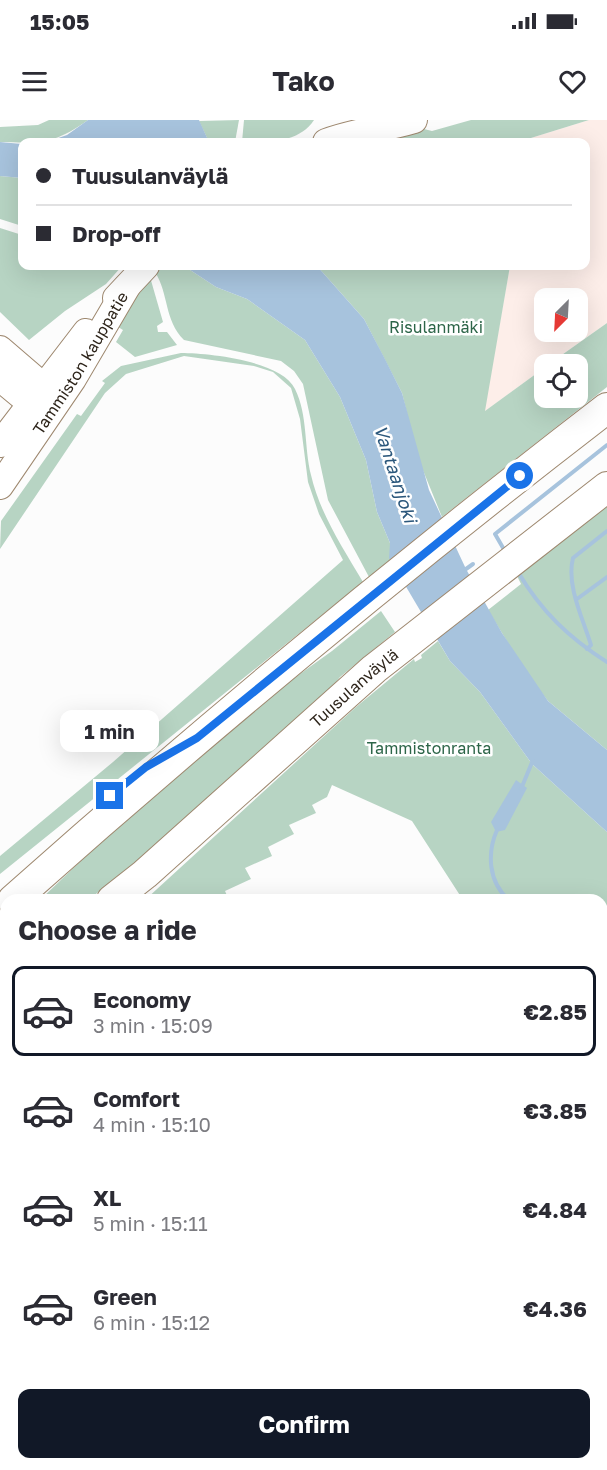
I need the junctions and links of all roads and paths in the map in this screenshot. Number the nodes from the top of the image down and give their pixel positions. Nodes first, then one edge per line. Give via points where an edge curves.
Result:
1 (414, 120) edge
2 (371, 124) edge
3 (336, 138) edge
4 (142, 270) edge
5 (0, 349) edge
6 (0, 378) edge
7 (42, 400) junction
8 (607, 408) edge
9 (0, 444) edge
10 (0, 486) edge
11 (607, 487) edge
12 (197, 738) junction
13 (145, 874) junction
14 (0, 884) edge
15 (20, 894) edge
16 (120, 894) edge
17 (127, 894) edge

1 - 2 main road via 384,129
2 - 3 main road
4 - 7 main road, Tammiston kauppatie via 102,311
5 - 7 main road
6 - 7 main road
7 - 9 main road, Tammiston kauppatie
7 - 10 main road, Tammiston kauppatie
8 - 12 highway
11 - 13 highway, Tuusulanväylä via 374,669
12 - 14 highway via 146,767
12 - 15 highway
13 - 16 highway, Tuusulanväylä
13 - 17 highway

